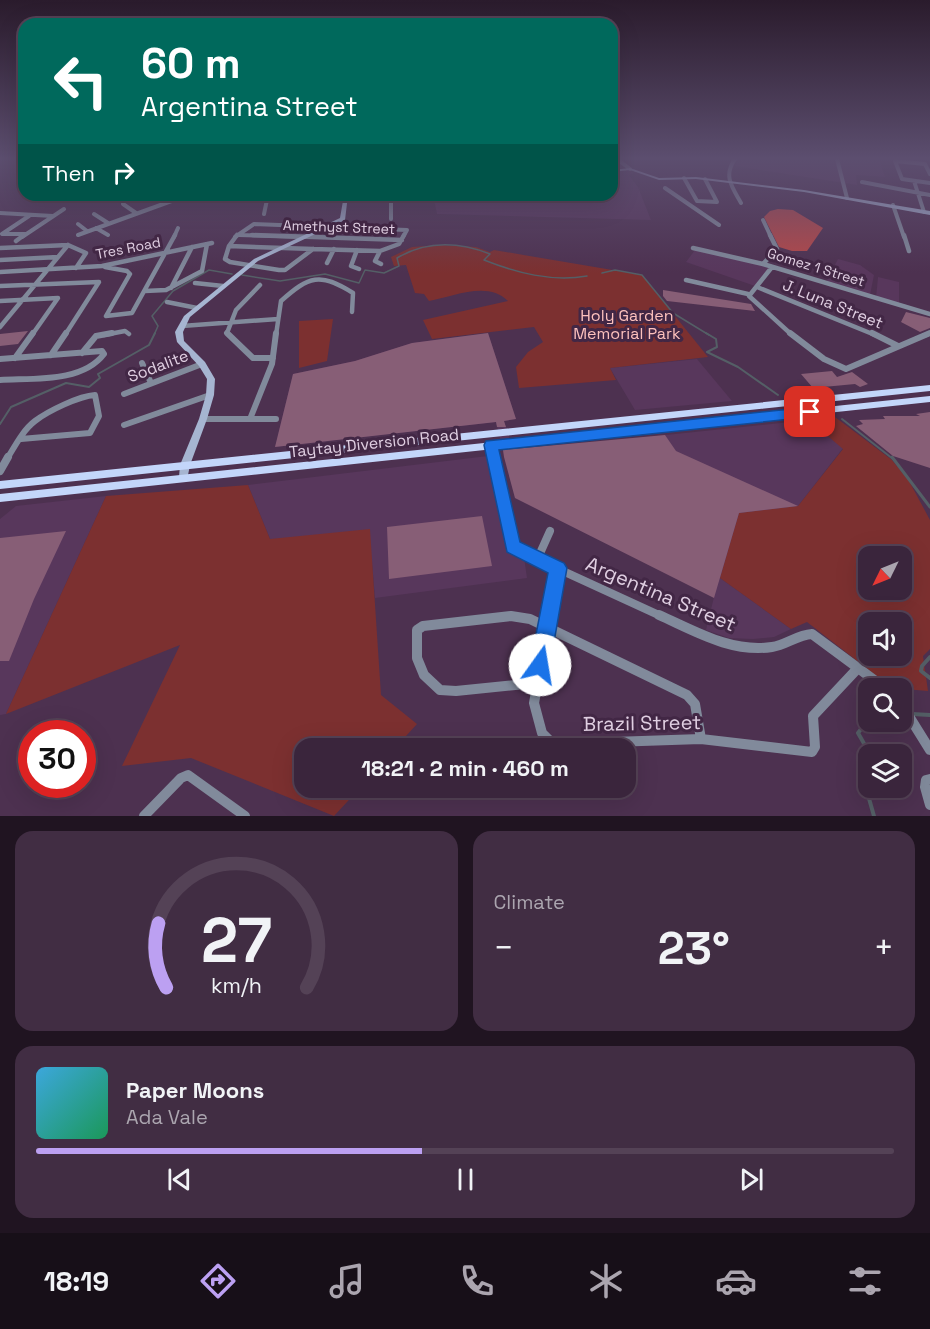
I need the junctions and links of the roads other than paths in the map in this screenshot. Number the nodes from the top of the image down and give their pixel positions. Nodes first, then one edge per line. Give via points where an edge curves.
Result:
1 (678, 197) edge
2 (695, 197) edge
3 (714, 197) edge
4 (738, 197) edge
5 (840, 197) edge
6 (920, 197) edge
7 (847, 198) joint
8 (171, 201) edge
9 (267, 201) edge
10 (345, 201) edge
11 (391, 201) edge
12 (697, 201) junction
13 (741, 203) dead end
14 (123, 204) dead end
15 (691, 206) junction
16 (893, 206) junction
17 (64, 209) dead end
18 (927, 212) edge
19 (0, 213) edge
20 (135, 213) junction
21 (10, 214) junction
22 (94, 214) dead end
23 (264, 214) dead end
24 (29, 216) junction
25 (54, 216) junction
26 (391, 219) dead end
27 (0, 220) edge
28 (763, 220) dead end
29 (108, 223) junction
30 (78, 224) dead end
31 (719, 225) dead end
32 (331, 226) junction
33 (96, 228) junction
34 (178, 228) dead end
35 (87, 231) junction
36 (1, 234) edge
37 (26, 234) junction
38 (78, 235) dead end
39 (108, 235) dead end
40 (239, 235) junction
41 (307, 237) junction
42 (402, 240) junction
43 (16, 241) dead end
44 (68, 245) junction
45 (228, 246) junction
46 (192, 247) junction
47 (283, 247) junction
48 (0, 248) edge
49 (314, 248) junction
50 (693, 248) dead end
51 (334, 249) junction
52 (357, 250) junction
53 (380, 251) junction
54 (909, 251) dead end
55 (165, 253) junction
56 (58, 257) junction
57 (0, 260) edge
58 (327, 263) dead end
59 (381, 264) dead end
60 (763, 264) junction
61 (247, 265) junction
62 (102, 266) junction
63 (772, 267) junction
64 (76, 268) junction
65 (359, 269) dead end
66 (48, 270) junction
67 (0, 272) edge
68 (686, 280) dead end
69 (195, 283) dead end
70 (36, 284) junction
71 (260, 285) dead end
72 (0, 286) edge
73 (223, 286) junction
74 (757, 287) junction
75 (170, 288) junction
76 (145, 291) junction
77 (748, 294) junction
78 (23, 299) junction
79 (0, 301) edge
80 (167, 302) dead end
81 (196, 308) junction
82 (352, 312) dead end
83 (930, 314) edge
84 (9, 316) junction
85 (0, 317) edge
86 (278, 319) junction
87 (229, 322) junction
88 (182, 326) junction
89 (0, 327) edge
90 (930, 333) edge
91 (129, 334) dead end
92 (898, 346) junction
93 (82, 353) junction
94 (51, 355) junction
95 (15, 358) junction
96 (273, 358) junction
97 (0, 359) edge
98 (142, 363) dead end
99 (202, 364) junction
100 (0, 380) edge
101 (151, 383) junction
102 (930, 388) edge
103 (124, 394) dead end
104 (210, 395) junction
105 (827, 398) junction
106 (930, 399) edge
107 (836, 409) junction
108 (203, 419) junction
109 (250, 419) junction
110 (276, 419) dead end
111 (124, 425) dead end
112 (21, 439) junction
113 (491, 445) junction
114 (185, 465) junction
115 (0, 471) edge
116 (183, 477) junction
117 (0, 485) edge
118 (0, 498) edge
119 (550, 531) dead end
120 (537, 560) junction
121 (558, 568) junction
122 (548, 628) junction
123 (858, 668) junction
124 (872, 678) edge
125 (536, 683) junction
126 (912, 723) edge
127 (701, 739) junction
128 (930, 750) edge
129 (930, 779) edge
130 (930, 805) edge
131 (144, 816) edge
132 (245, 816) edge

1 - 15 street
2 - 12 street
3 - 12 street via 717,202
4 - 13 street
5 - 7 street
6 - 18 street
7 - 16 street
8 - 20 street
9 - 23 street
10 - 32 street via 343,219
11 - 26 street
12 - 15 street
14 - 20 street
15 - 31 street
16 - 18 street
16 - 54 street
17 - 25 street
19 - 21 street
20 - 29 street
21 - 24 street
21 - 27 street
22 - 29 street
24 - 25 street
24 - 36 street
25 - 37 street
28 - 60 street via 777,249
29 - 33 street
30 - 35 street
32 - 40 street via 254,224
32 - 41 street
32 - 42 street via 407,230
33 - 35 street
33 - 39 street
34 - 55 street
35 - 38 street
36 - 37 street
37 - 43 street
40 - 41 street, Amethyst Street
40 - 45 street
41 - 42 street, Amethyst Street
41 - 47 street
42 - 53 street
44 - 48 street
44 - 56 street
44 - 64 street via 86,253
45 - 47 street
45 - 61 street via 226,260
46 - 55 street, Tres Road
46 - 75 street
46 - 75 street, Tres Road via 209,243 202,271
47 - 49 street
47 - 61 street
49 - 51 street
49 - 61 street via 285,270
50 - 60 street, Gomez 1 Street
51 - 52 street
51 - 58 street
52 - 53 street
52 - 65 street via 351,266
53 - 59 street via 375,261
55 - 62 street, Tres Road
55 - 76 street
56 - 57 street
56 - 66 street
60 - 63 street, Gomez 1 Street
61 - 73 street
62 - 64 street, Tres Road
62 - 76 street via 130,274 106,314 108,317 135,312
63 - 74 street
63 - 83 street, Gomez 1 Street
64 - 66 street, Tres Road
66 - 67 street, Tres Road
66 - 70 street
68 - 77 street
69 - 73 street
70 - 72 street
70 - 78 street
70 - 94 street via 99,282
71 - 87 street
73 - 81 street
74 - 77 street
74 - 92 street, J. Luna Street
75 - 76 street
77 - 92 street via 787,331 835,366 846,369
78 - 79 street
78 - 84 street
78 - 95 street via 59,300
80 - 81 street
81 - 88 street
82 - 86 street via 353,293 330,279 310,279 281,301
84 - 85 street
84 - 89 street
86 - 87 street
86 - 96 street
87 - 88 street
87 - 96 street via 228,335 253,358
88 - 99 street via 180,342
90 - 92 street
91 - 93 street via 125,331 96,336
93 - 94 street
93 - 100 street via 104,354 100,361 64,375
94 - 95 street
95 - 97 street
96 - 109 street
98 - 101 street
99 - 101 street, Sodalite
99 - 104 street via 211,379
101 - 103 street, Sodalite
102 - 105 main road, Taytay Diversion Road
104 - 108 street
104 - 111 street
105 - 107 main road
105 - 114 main road, Taytay Diversion Road
106 - 107 main road, Taytay Diversion Road
107 - 113 main road, Taytay Diversion Road
108 - 109 street
108 - 114 street
109 - 110 street
112 - 112 street via 36,420 84,396 95,395 99,417 90,433
112 - 115 street
113 - 116 main road, Taytay Diversion Road
113 - 120 street, Argentina Street via 513,547
114 - 116 street
114 - 117 main road, Taytay Diversion Road
116 - 118 main road, Taytay Diversion Road
119 - 120 street
120 - 121 street, Argentina Street
121 - 122 street, Brazil Street
121 - 123 street, Argentina Street via 725,645 776,647 812,634
122 - 125 street, Brazil Street
122 - 125 street via 512,616 423,626 417,630 417,658 424,675 440,690
122 - 127 street via 687,695 695,704
123 - 124 street, Argentina Street
123 - 127 street, Brazil Street via 813,716 812,752
125 - 127 street, Brazil Street via 538,725 553,744
126 - 128 street
129 - 130 street via 925,787
131 - 132 street via 188,775

